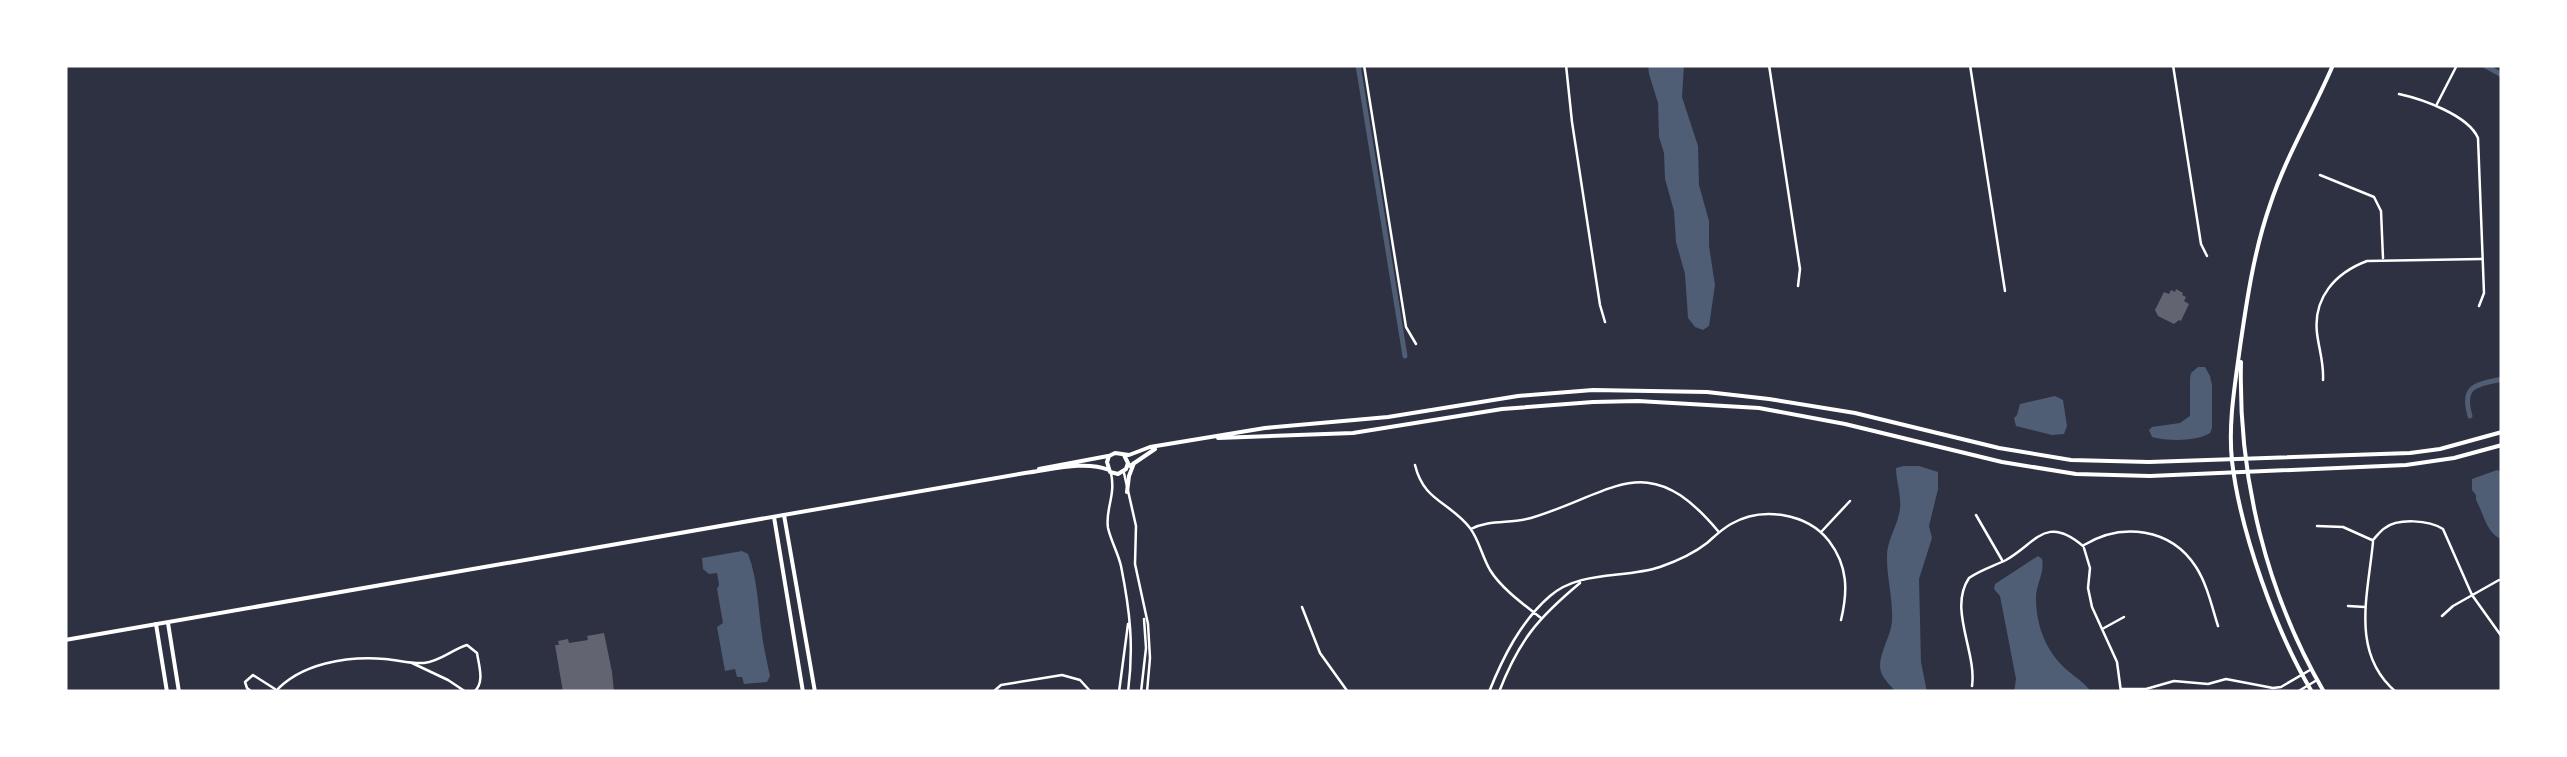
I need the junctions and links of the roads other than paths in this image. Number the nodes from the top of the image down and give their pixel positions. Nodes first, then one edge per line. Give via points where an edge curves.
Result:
1 (1364, 65) edge
2 (1566, 65) edge
3 (1768, 65) edge
4 (1970, 65) edge
5 (2173, 65) edge
6 (2332, 65) edge
7 (2457, 65) edge
8 (2399, 94) dead end
9 (2436, 106) junction
10 (2320, 175) dead end
11 (2207, 256) dead end
12 (2483, 259) junction
13 (2384, 260) junction
14 (1798, 286) dead end
15 (2005, 291) dead end
16 (2479, 306) dead end
17 (1605, 322) dead end
18 (2241, 340) junction
19 (1416, 344) dead end
20 (2323, 380) dead end
21 (1707, 392) junction
22 (1706, 404) junction
23 (2502, 432) edge
24 (1213, 438) junction
25 (2502, 444) edge
26 (1160, 447) junction
27 (1124, 455) junction
28 (1109, 456) junction
29 (2232, 459) junction
30 (2244, 459) junction
31 (1135, 462) junction
32 (1415, 465) dead end
33 (1125, 470) junction
34 (1109, 471) junction
35 (2234, 472) junction
36 (2247, 472) junction
37 (1024, 473) junction
38 (1126, 492) junction
39 (1850, 501) dead end
40 (784, 515) junction
41 (1976, 515) dead end
42 (774, 517) junction
43 (2318, 526) dead end
44 (1471, 529) junction
45 (1719, 532) junction
46 (1822, 532) junction
47 (2373, 540) junction
48 (2083, 546) junction
49 (2002, 562) junction
50 (2499, 580) dead end
51 (1580, 582) junction
52 (2472, 595) junction
53 (2348, 606) dead end
54 (1302, 607) dead end
55 (2366, 608) junction
56 (1534, 612) junction
57 (2442, 616) dead end
58 (1128, 617) junction
59 (2124, 617) dead end
60 (1540, 618) junction
61 (1841, 620) dead end
62 (168, 622) junction
63 (156, 624) junction
64 (2218, 626) dead end
65 (2103, 629) junction
66 (2502, 636) edge
67 (65, 640) edge
68 (410, 663) junction
69 (2311, 669) junction
70 (2302, 675) junction
71 (2318, 680) junction
72 (1340, 683) junction
73 (2308, 685) junction
74 (1972, 686) dead end
75 (275, 691) edge
76 (2121, 691) edge
77 (167, 692) edge
78 (179, 692) edge
79 (252, 692) edge
80 (466, 692) edge
81 (474, 692) edge
82 (803, 692) edge
83 (815, 692) edge
84 (993, 692) edge
85 (1091, 692) edge
86 (1120, 692) edge
87 (1128, 692) edge
88 (1144, 692) edge
89 (1336, 692) edge
90 (1348, 692) edge
91 (1489, 692) edge
92 (1499, 692) edge
93 (2297, 692) edge
94 (2312, 692) edge
95 (2324, 692) edge
96 (2396, 692) edge

1 - 19 street via 1406,327
2 - 17 street
3 - 14 street
4 - 15 street
5 - 11 street
6 - 18 main road via 2270,205
7 - 9 street
8 - 9 street
9 - 12 street via 2470,125 2478,138
10 - 13 street via 2374,197
12 - 13 street
12 - 16 street
13 - 20 street via 2352,267 2323,297 2316,329
18 - 29 main road
18 - 30 main road
21 - 22 main road
21 - 24 main road via 1532,394
21 - 29 main road via 1855,413 2036,456
22 - 24 main road via 1563,404 1353,432
22 - 35 main road via 1845,424 2062,472
23 - 30 main road via 2410,453
24 - 26 main road
25 - 36 main road via 2406,465
26 - 27 main road
26 - 31 main road
27 - 28 main road
27 - 33 main road
28 - 34 main road
28 - 37 main road
29 - 30 main road
29 - 35 main road
30 - 36 main road
31 - 33 main road
31 - 38 main road
32 - 44 street via 1419,483
33 - 34 main road
33 - 38 street
34 - 37 main road via 1080,466
34 - 58 street via 1114,494 1108,527
35 - 36 main road
35 - 70 main road via 2252,550
36 - 69 main road via 2263,548
37 - 40 main road
38 - 88 street via 1144,614
39 - 46 street
40 - 42 main road
40 - 83 main road
41 - 49 street
42 - 62 main road
42 - 82 main road
43 - 47 street via 2343,526
44 - 45 street via 1488,521 1520,521 1610,486 1646,482 1690,500
44 - 56 street via 1496,578
45 - 46 street via 1766,514 1790,516
45 - 51 street via 1665,565
46 - 61 street via 1845,574
47 - 52 street via 2387,526 2435,524 2448,538
47 - 55 street
48 - 49 street via 2065,534 2046,533
48 - 64 street via 2136,530 2174,544 2199,570
48 - 65 street via 2092,608
49 - 74 street via 1964,585
50 - 52 street
51 - 56 street via 1552,594
51 - 60 street
52 - 57 street
52 - 66 street
53 - 55 street
54 - 72 street
55 - 96 street via 2370,658
56 - 60 street
56 - 91 street
58 - 86 street
58 - 87 street
59 - 65 street
60 - 92 street
62 - 63 main road
62 - 78 main road
63 - 67 main road
63 - 77 main road
65 - 76 street
68 - 75 street via 336,662 298,674
68 - 80 street
68 - 81 street via 440,660 471,646 481,681
69 - 70 street
69 - 71 main road
70 - 73 main road
70 - 76 street via 2273,688 2226,679
71 - 73 street
71 - 95 main road
72 - 89 street
72 - 90 street
73 - 93 street
73 - 94 main road
75 - 79 street via 253,675 245,682
84 - 85 street via 1062,675

